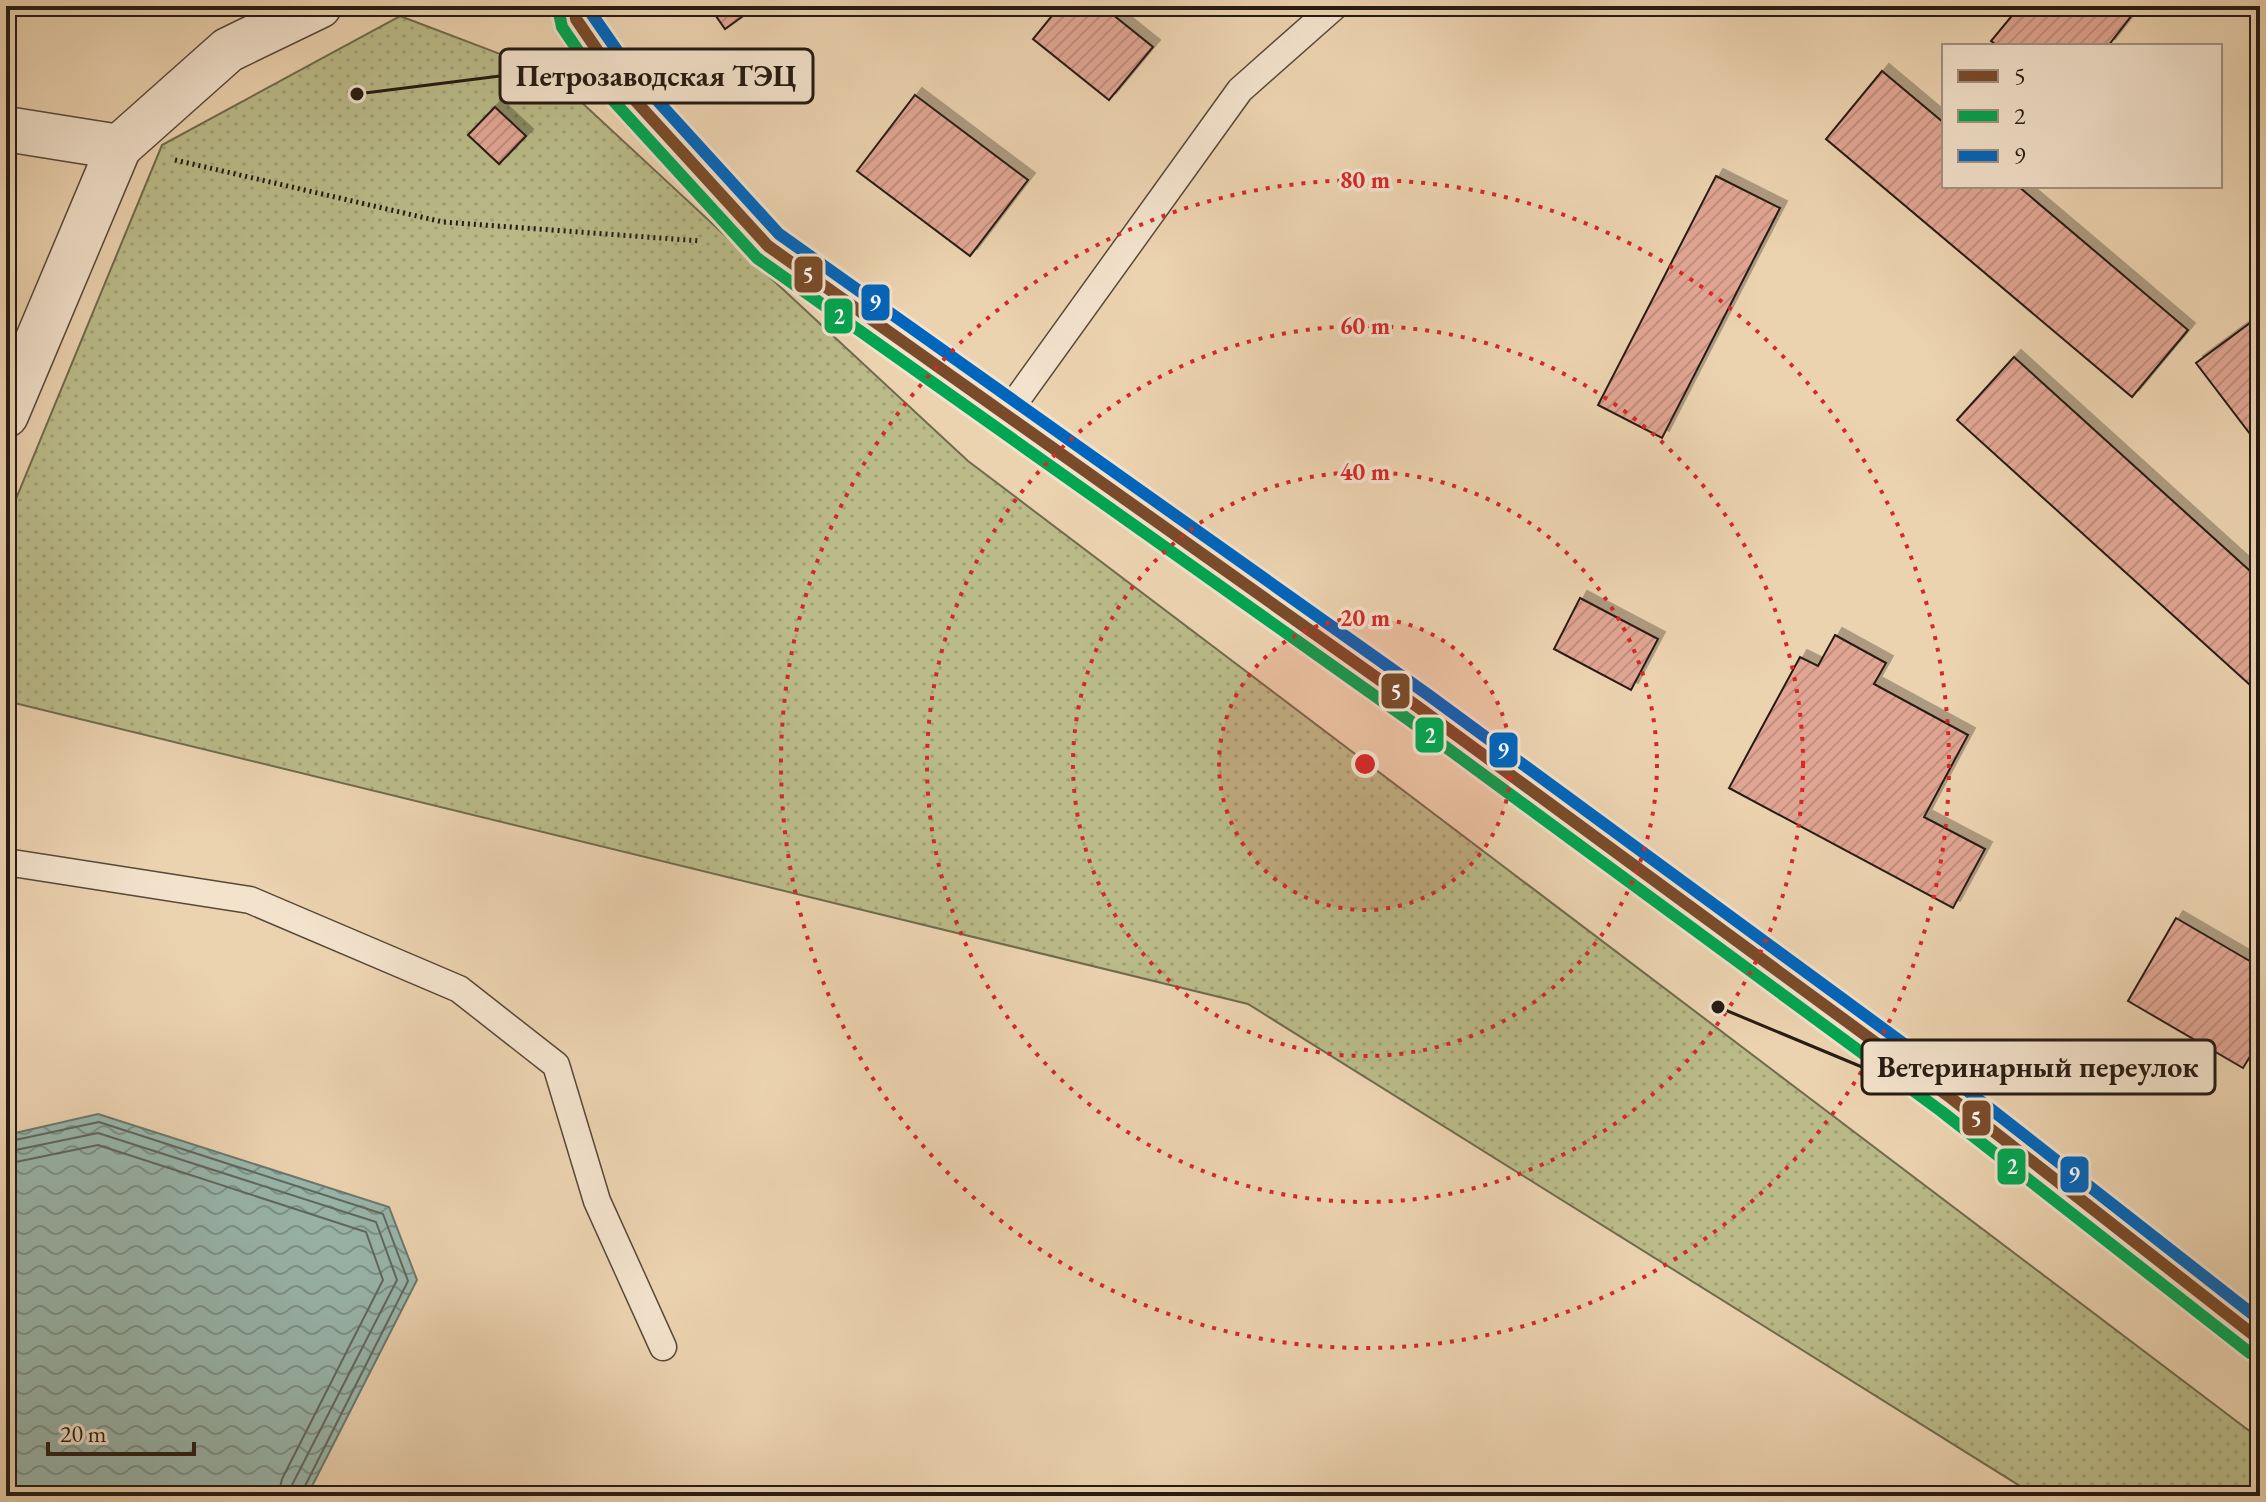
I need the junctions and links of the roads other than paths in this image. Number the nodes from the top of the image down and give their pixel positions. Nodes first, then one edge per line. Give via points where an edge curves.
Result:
1 (319, 6) edge
2 (574, 6) edge
3 (1335, 6) edge
4 (6, 129) edge
5 (119, 147) junction
6 (6, 415) edge
7 (1005, 416) junction
8 (6, 862) edge
9 (2260, 1340) edge
10 (663, 1347) dead end

1 - 5 main road via 228,50
2 - 7 main road via 576,19 621,85 768,246
3 - 7 lane via 1240,90
4 - 5 main road
5 - 6 main road
7 - 9 main road via 1418,707 1890,1053
8 - 10 lane via 250,900 459,989 556,1065 597,1201

